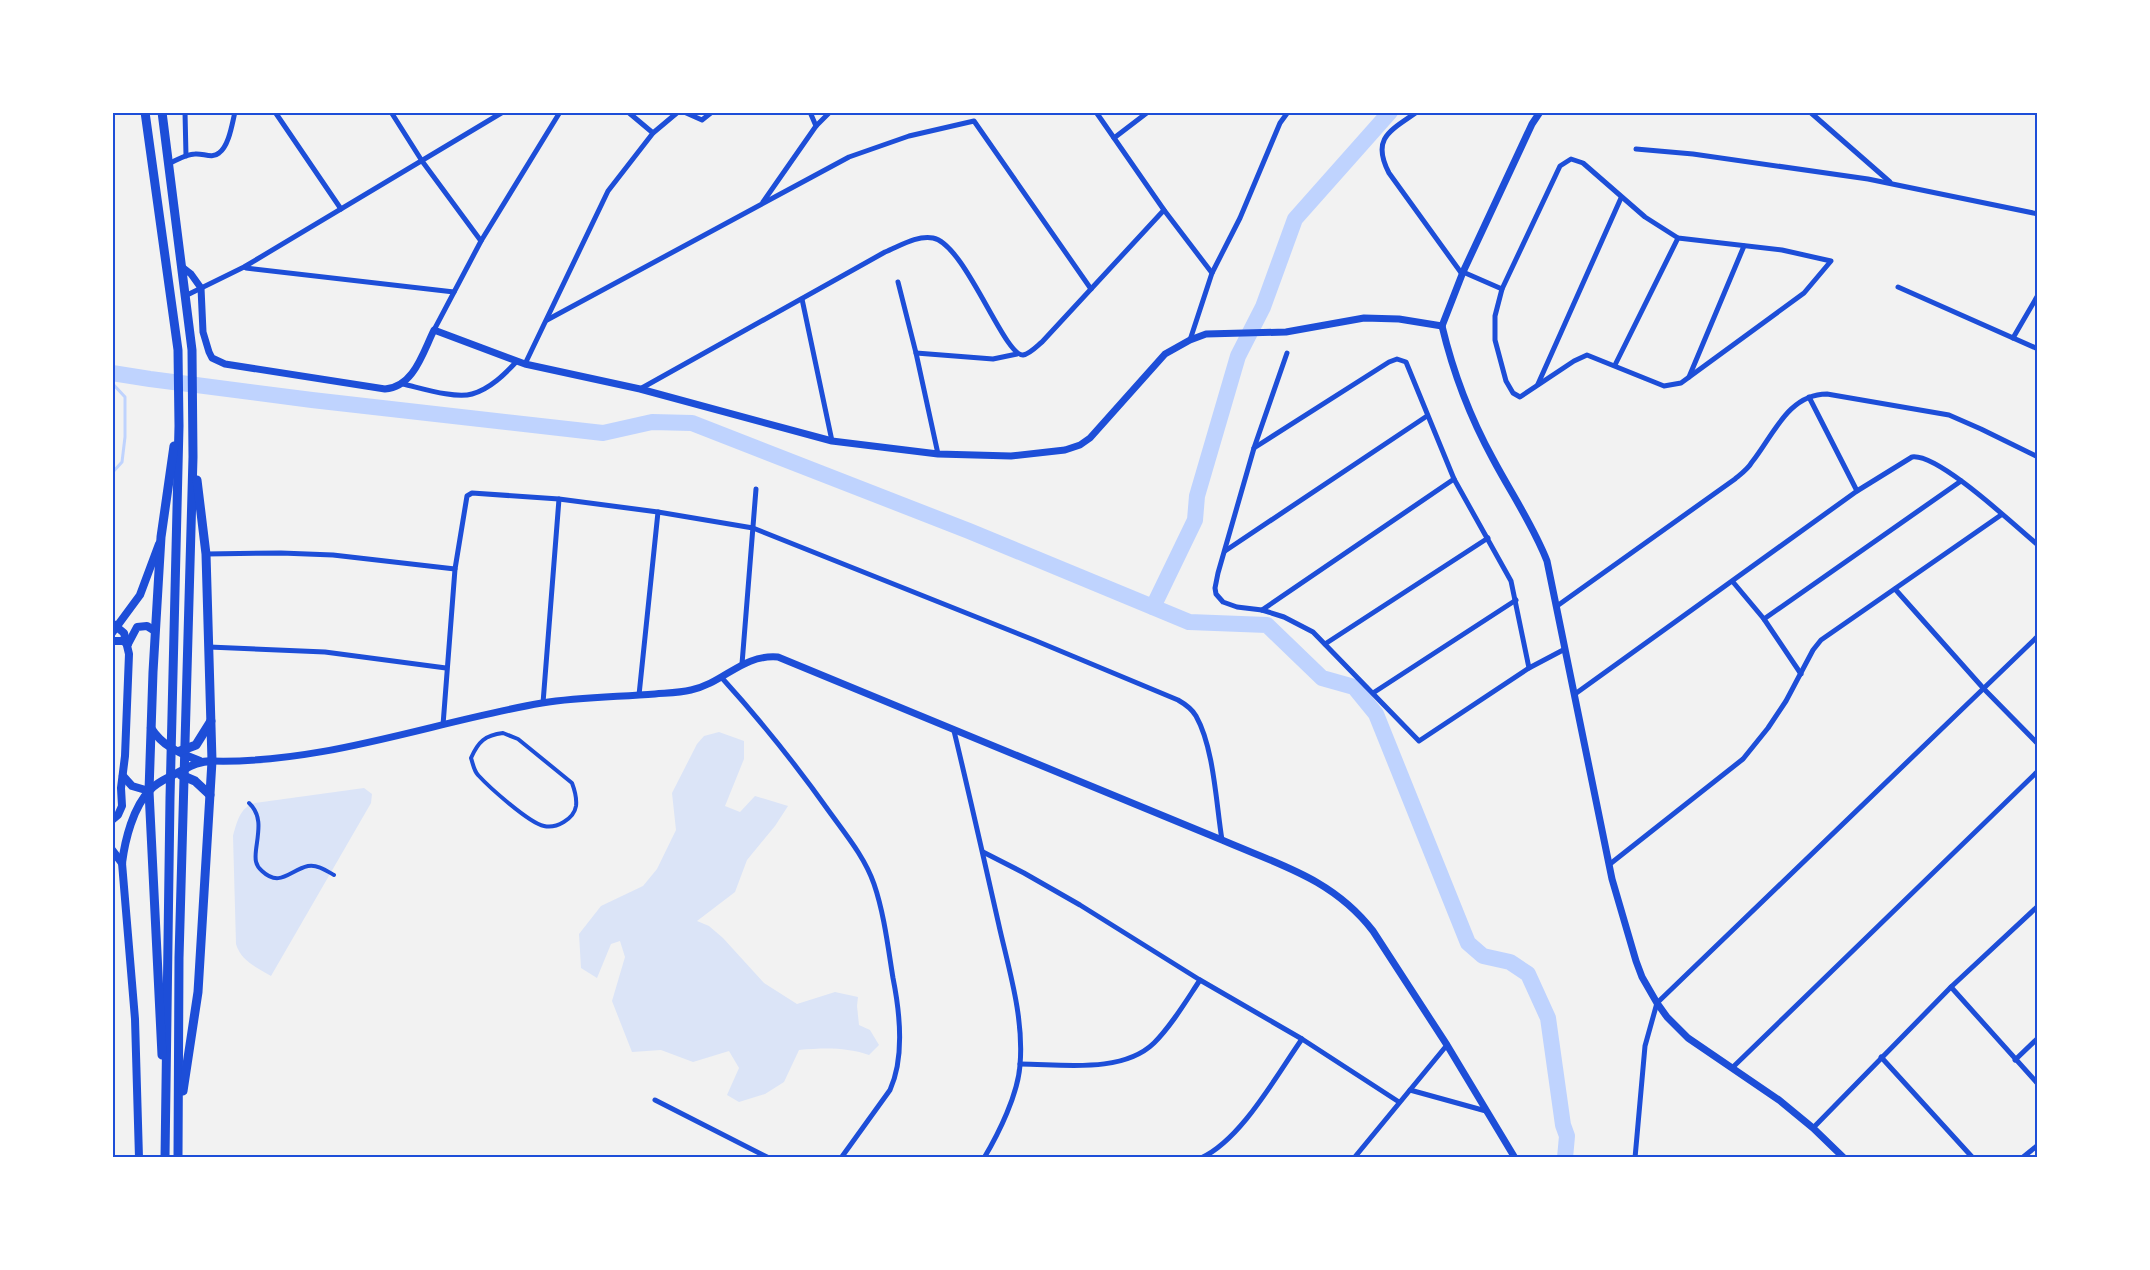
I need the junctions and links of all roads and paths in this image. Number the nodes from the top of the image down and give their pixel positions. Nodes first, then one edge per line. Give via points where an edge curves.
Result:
1 (145, 112) edge
2 (162, 112) edge
3 (185, 112) edge
4 (235, 112) edge
5 (275, 112) edge
6 (391, 112) edge
7 (503, 112) edge
8 (560, 112) edge
9 (628, 112) edge
10 (678, 112) edge
11 (684, 112) edge
12 (712, 112) edge
13 (810, 112) edge
14 (830, 112) edge
15 (973, 112) edge
16 (1096, 112) edge
17 (1148, 112) edge
18 (1288, 112) edge
19 (1417, 112) edge
20 (1540, 112) edge
21 (1810, 112) edge
22 (974, 120) junction
23 (816, 126) junction
24 (653, 133) junction
25 (1114, 138) junction
26 (1636, 149) dead end
27 (186, 156) junction
28 (422, 161) junction
29 (168, 164) junction
30 (1891, 183) junction
31 (1621, 198) junction
32 (762, 204) junction
33 (341, 209) junction
34 (1164, 210) junction
35 (2037, 214) edge
36 (1678, 238) junction
37 (481, 241) junction
38 (1744, 246) junction
39 (182, 267) junction
40 (244, 267) junction
41 (1212, 273) junction
42 (1462, 273) junction
43 (898, 282) dead end
44 (1898, 287) dead end
45 (201, 288) junction
46 (1091, 289) junction
47 (1502, 289) junction
48 (454, 291) junction
49 (2037, 295) edge
50 (185, 296) junction
51 (802, 299) junction
52 (547, 320) junction
53 (1442, 326) junction
54 (434, 330) junction
55 (2013, 338) junction
56 (1190, 340) junction
57 (2037, 349) edge
58 (1287, 352) dead end
59 (916, 353) junction
60 (1017, 354) junction
61 (517, 361) junction
62 (525, 364) junction
63 (1614, 365) junction
64 (1688, 378) junction
65 (403, 384) junction
66 (1538, 386) junction
67 (640, 389) junction
68 (1809, 397) junction
69 (1427, 416) junction
70 (179, 426) junction
71 (832, 441) junction
72 (1254, 448) junction
73 (938, 454) junction
74 (193, 457) junction
75 (2037, 457) edge
76 (1454, 479) junction
77 (1961, 481) junction
78 (756, 489) dead end
79 (1857, 491) junction
80 (559, 499) junction
81 (658, 512) junction
82 (2001, 515) junction
83 (753, 528) junction
84 (161, 537) junction
85 (1488, 538) junction
86 (2037, 545) edge
87 (1225, 551) junction
88 (207, 554) junction
89 (455, 569) junction
90 (1733, 582) junction
91 (1895, 589) junction
92 (1516, 600) junction
93 (1557, 606) junction
94 (1262, 610) junction
95 (1764, 619) junction
96 (114, 627) edge
97 (155, 631) junction
98 (2037, 636) edge
99 (112, 641) edge
100 (128, 644) junction
101 (1325, 644) junction
102 (209, 647) junction
103 (1565, 649) junction
104 (742, 664) junction
105 (446, 668) junction
106 (1529, 668) junction
107 (1801, 674) junction
108 (722, 678) junction
109 (1984, 688) junction
110 (1373, 693) junction
111 (1575, 694) junction
112 (639, 695) junction
113 (543, 703) junction
114 (211, 720) junction
115 (443, 725) junction
116 (151, 728) junction
117 (954, 731) junction
118 (2037, 744) edge
119 (177, 751) junction
120 (200, 761) junction
121 (212, 761) junction
122 (2037, 771) edge
123 (174, 775) junction
124 (123, 776) junction
125 (149, 791) junction
126 (210, 795) junction
127 (249, 803) dead end
128 (112, 820) edge
129 (530, 820) joint
130 (1222, 840) junction
131 (112, 850) edge
132 (983, 852) junction
133 (122, 863) junction
134 (1610, 864) junction
135 (334, 875) dead end
136 (2037, 906) edge
137 (1200, 980) junction
138 (1951, 987) junction
139 (1657, 1003) junction
140 (2037, 1038) edge
141 (1302, 1039) junction
142 (1447, 1046) junction
143 (1881, 1057) junction
144 (2015, 1060) junction
145 (1020, 1064) junction
146 (1732, 1068) junction
147 (2037, 1084) edge
148 (1410, 1090) junction
149 (655, 1100) dead end
150 (1400, 1102) junction
151 (1486, 1111) junction
152 (165, 1120) junction
153 (178, 1125) junction
154 (1813, 1128) junction
155 (2037, 1145) edge
156 (139, 1158) edge
157 (165, 1158) edge
158 (178, 1158) edge
159 (769, 1158) edge
160 (841, 1158) edge
161 (984, 1158) edge
162 (1201, 1158) edge
163 (1354, 1158) edge
164 (1515, 1158) edge
165 (1635, 1158) edge
166 (1844, 1158) edge
167 (1973, 1158) edge
168 (2022, 1158) edge

1 - 70 highway via 178,350
2 - 29 highway
3 - 27 street
4 - 27 street via 220,153
5 - 33 street
6 - 28 street
7 - 28 street
8 - 37 street
9 - 24 street
10 - 24 street
11 - 12 street via 702,120
13 - 23 street
14 - 23 street
15 - 22 street
16 - 25 street
17 - 25 street
18 - 41 street
19 - 42 street via 1384,138 1382,158
20 - 42 street
21 - 30 street
22 - 32 street via 909,136 849,157
22 - 46 street
23 - 32 street
24 - 52 street via 608,190
25 - 34 street
26 - 30 street
27 - 29 street
28 - 33 street
28 - 37 street
29 - 39 highway
30 - 35 street
31 - 36 street
31 - 47 street via 1583,163 1571,159 1560,165
31 - 66 street
32 - 52 street
33 - 40 street
34 - 41 street
34 - 46 street
36 - 38 street
36 - 63 street
37 - 48 street
38 - 64 street
38 - 64 street via 1831,261 1804,293
39 - 45 street
39 - 50 highway
40 - 45 street
40 - 48 street
41 - 56 street
42 - 47 street
42 - 53 street
43 - 59 street
44 - 55 street
45 - 50 street
45 - 65 street via 203,332 209,352 217,361 385,389
46 - 60 street via 1042,342 1030,352
47 - 66 street via 1495,316 1495,340 1506,381 1520,397
48 - 54 street
49 - 55 street
50 - 74 highway via 192,350
51 - 60 street via 885,252 917,238 939,239 952,251
51 - 67 street
51 - 71 street
52 - 62 street
53 - 56 street via 1364,318 1286,332 1206,334
53 - 93 street via 1468,408 1544,552
54 - 61 street
54 - 65 street
55 - 57 street
56 - 73 street via 1165,354 1080,445 1011,456
58 - 72 street
59 - 60 street via 993,359
59 - 73 street
61 - 62 street
61 - 65 street via 504,376 472,395
62 - 67 street
63 - 64 street via 1664,386
63 - 66 street via 1587,355
67 - 71 street
68 - 75 street via 1827,394 1949,415
68 - 79 street
68 - 93 street via 1780,420 1754,460 1735,479
69 - 72 street via 1409,367 1397,359
69 - 76 street
69 - 87 street
70 - 84 highway
70 - 152 highway
71 - 73 street
72 - 87 street
74 - 88 highway
74 - 153 highway
76 - 85 street
76 - 94 street
77 - 79 street via 1918,456
77 - 82 street
77 - 95 street
78 - 83 street
79 - 90 street
80 - 81 street
80 - 89 street via 472,493 465,500
80 - 113 street
81 - 83 street
81 - 112 street
82 - 86 street
82 - 91 street
83 - 104 street
83 - 130 street via 1184,704 1196,716 1203,736
84 - 96 main road via 140,595
84 - 97 highway
85 - 92 street via 1511,581
85 - 101 street
87 - 94 street via 1216,594 1230,605
88 - 89 street via 322,554
88 - 102 highway
89 - 105 street
90 - 95 street
90 - 111 street
91 - 107 street via 1821,640
91 - 109 street
92 - 106 street
92 - 110 street
93 - 103 street
94 - 101 street via 1300,624
95 - 107 street
96 - 100 main road via 124,633
97 - 100 main road via 137,627
97 - 116 highway
98 - 109 street
99 - 100 main road
100 - 124 main road
101 - 110 street
102 - 105 street via 325,652
102 - 114 highway
103 - 106 street
103 - 111 street
104 - 108 street
104 - 117 street via 756,658 778,657
105 - 115 street
106 - 110 street via 1419,741
107 - 134 street via 1743,759
108 - 112 street via 690,691
108 - 160 street via 805,777 857,850 874,885 897,997 898,1058 890,1090
109 - 118 street
109 - 139 street
111 - 134 street
112 - 113 street
113 - 115 street
114 - 119 highway via 196,745
114 - 121 highway
115 - 121 street via 311,753 250,762
116 - 119 main road via 158,739
116 - 125 highway
117 - 130 street
117 - 132 street
119 - 120 main road
120 - 121 main road
120 - 123 main road
121 - 126 highway
122 - 146 street
123 - 125 main road
123 - 126 highway via 195,781
124 - 125 main road via 132,786
124 - 128 main road via 122,806
125 - 133 main road via 129,829
125 - 152 highway
126 - 153 highway via 198,992
127 - 135 street via 259,820 255,860 269,877 279,879 309,866
129 - 129 street via 476,773 471,758 477,744 489,735 503,733 518,739 572,783 576,808 569,817 559,825 545,827
130 - 142 street via 1316,881 1348,903 1373,932
131 - 133 main road
132 - 137 street via 1080,905
132 - 145 street via 1017,1011
133 - 156 main road via 135,1019
134 - 139 street via 1636,961
136 - 138 street
137 - 141 street
137 - 145 street via 1162,1035 1133,1059 1113,1064
138 - 143 street
138 - 144 street
139 - 146 street via 1688,1038
139 - 165 street via 1645,1046
140 - 144 street
141 - 150 street
141 - 162 street via 1226,1143
142 - 148 street
142 - 151 street
143 - 154 street
143 - 167 street
144 - 147 street
145 - 161 street via 1011,1099
146 - 154 street
148 - 150 street
148 - 151 street
149 - 159 street
150 - 163 street
151 - 164 street
152 - 157 highway
153 - 158 highway
154 - 166 street
155 - 168 street

